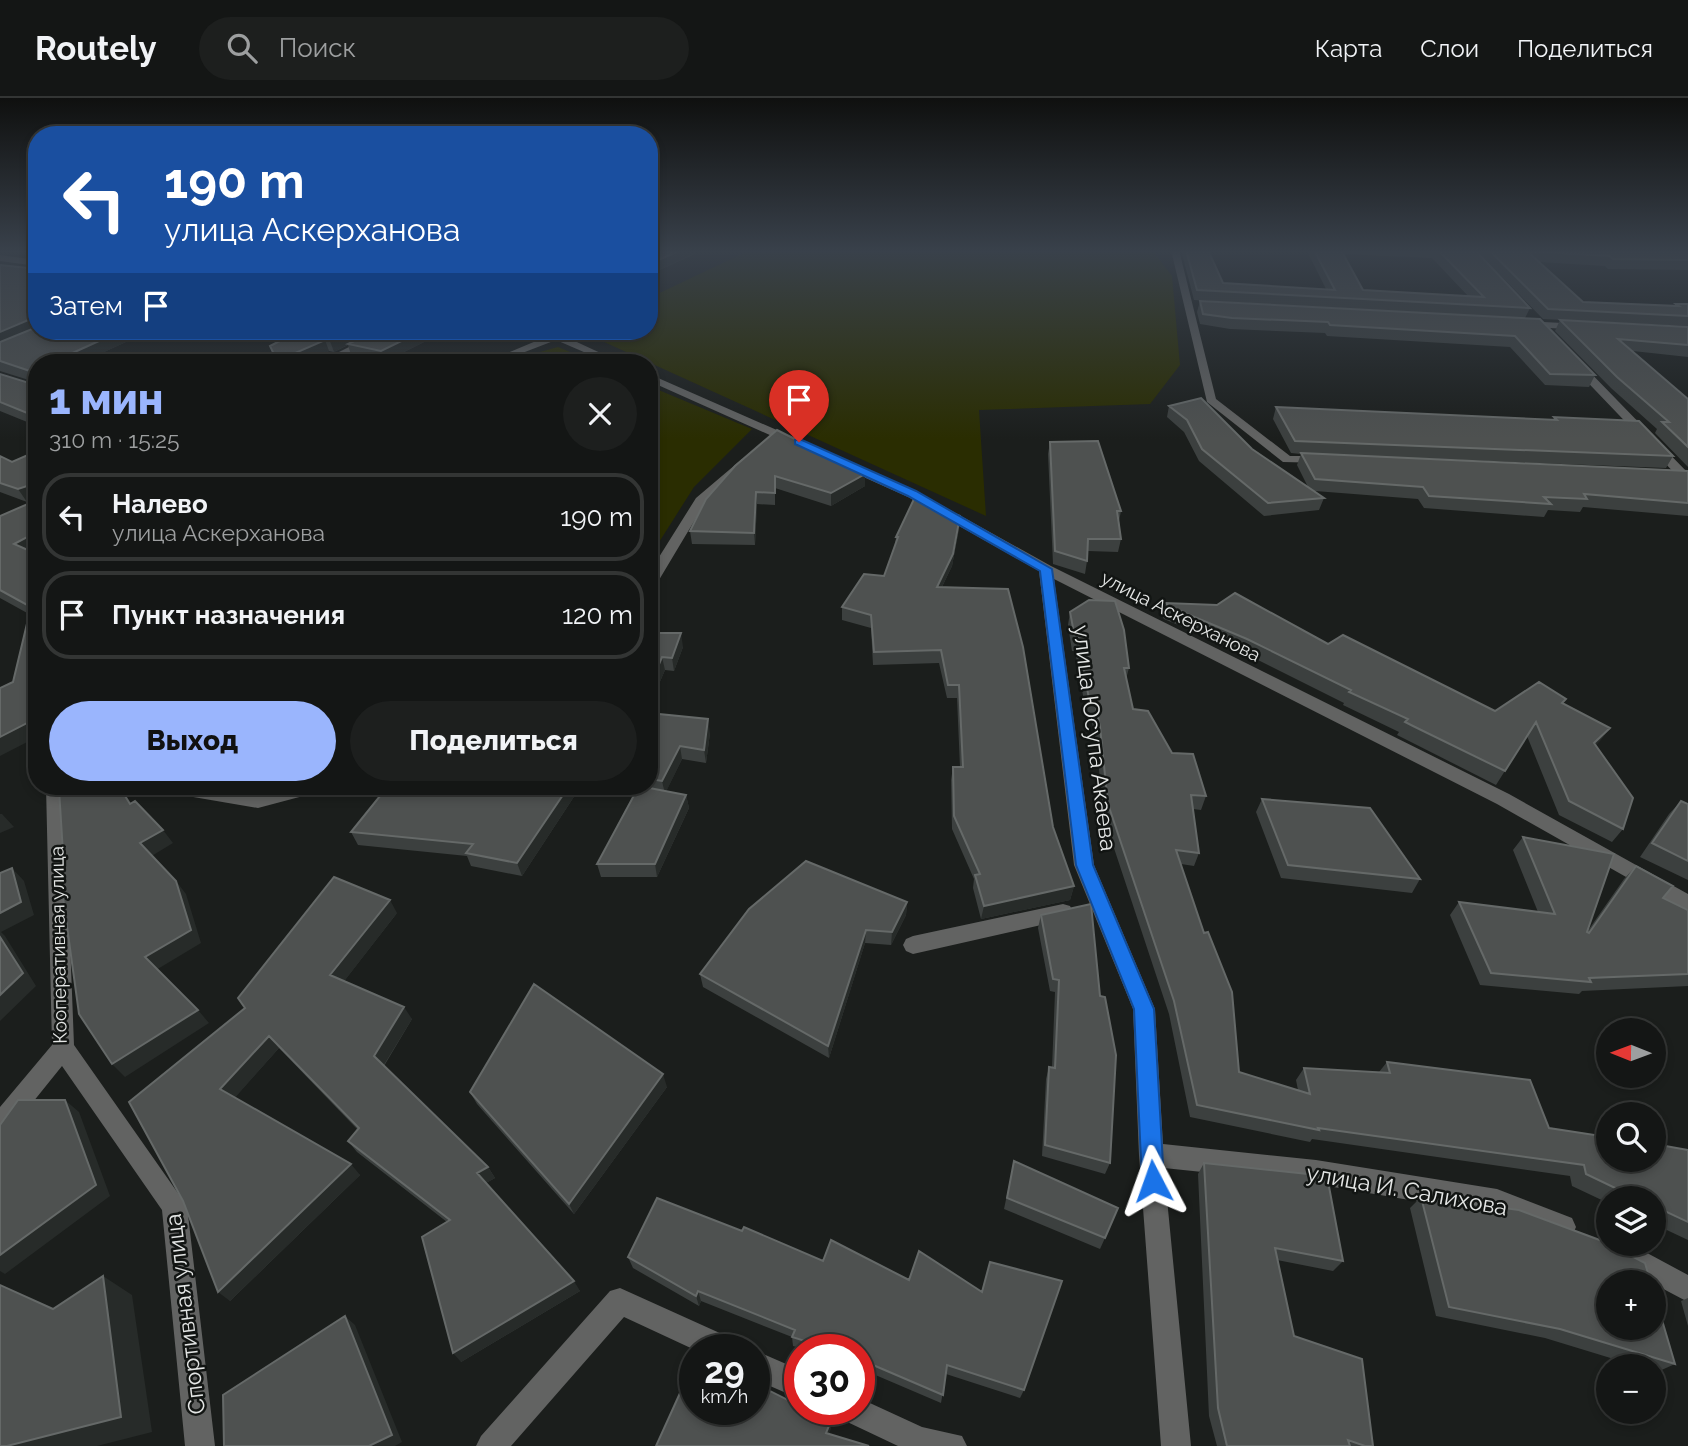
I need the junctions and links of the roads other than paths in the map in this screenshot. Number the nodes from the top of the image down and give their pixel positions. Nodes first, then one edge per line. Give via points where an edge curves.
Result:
1 (1191, 313) edge
2 (1530, 316) edge
3 (1511, 323) edge
4 (1538, 325) junction
5 (1593, 327) edge
6 (1548, 335) edge
7 (369, 340) edge
8 (547, 340) edge
9 (566, 340) edge
10 (341, 354) edge
11 (511, 354) edge
12 (597, 354) edge
13 (1567, 355) edge
14 (658, 382) edge
15 (766, 441) junction
16 (1328, 460) edge
17 (1669, 474) edge
18 (1686, 477) edge
19 (658, 569) edge
20 (1046, 569) junction
21 (55, 795) edge
22 (224, 795) edge
23 (279, 795) edge
24 (1102, 903) junction
25 (1688, 904) edge
26 (913, 945) dead end
27 (63, 1048) junction
28 (0, 1125) edge
29 (1151, 1155) junction
30 (1586, 1235) edge
31 (1627, 1256) edge
32 (1688, 1289) edge
33 (691, 1334) edge
34 (875, 1420) edge
35 (200, 1446) edge
36 (491, 1446) edge
37 (952, 1446) edge
38 (1176, 1446) edge

1 - 16 street via 1211,400 1287,459
2 - 4 street
3 - 4 street
4 - 5 street
4 - 6 street
7 - 10 street
8 - 11 street
9 - 12 street
13 - 18 street
14 - 15 street, улица Аскерханова
15 - 19 street via 700,501
15 - 20 street, улица Аскерханова via 912,494
17 - 18 street
20 - 24 street, улица Юсупа Акаева via 1084,865
20 - 25 street, улица Аскерханова via 1503,799
21 - 27 street, Кооперативная улица
22 - 23 street via 258,800
24 - 26 street
24 - 29 street, улица Юсупа Акаева via 1144,1009
27 - 28 street, Кооперативная улица
27 - 35 street, Спортивная улица via 174,1206
29 - 30 street, улица И. Салихова via 1316,1172 1497,1202
29 - 38 street, улица Юсупа Акаева
31 - 32 street
33 - 36 street via 620,1301
34 - 37 street via 920,1441

